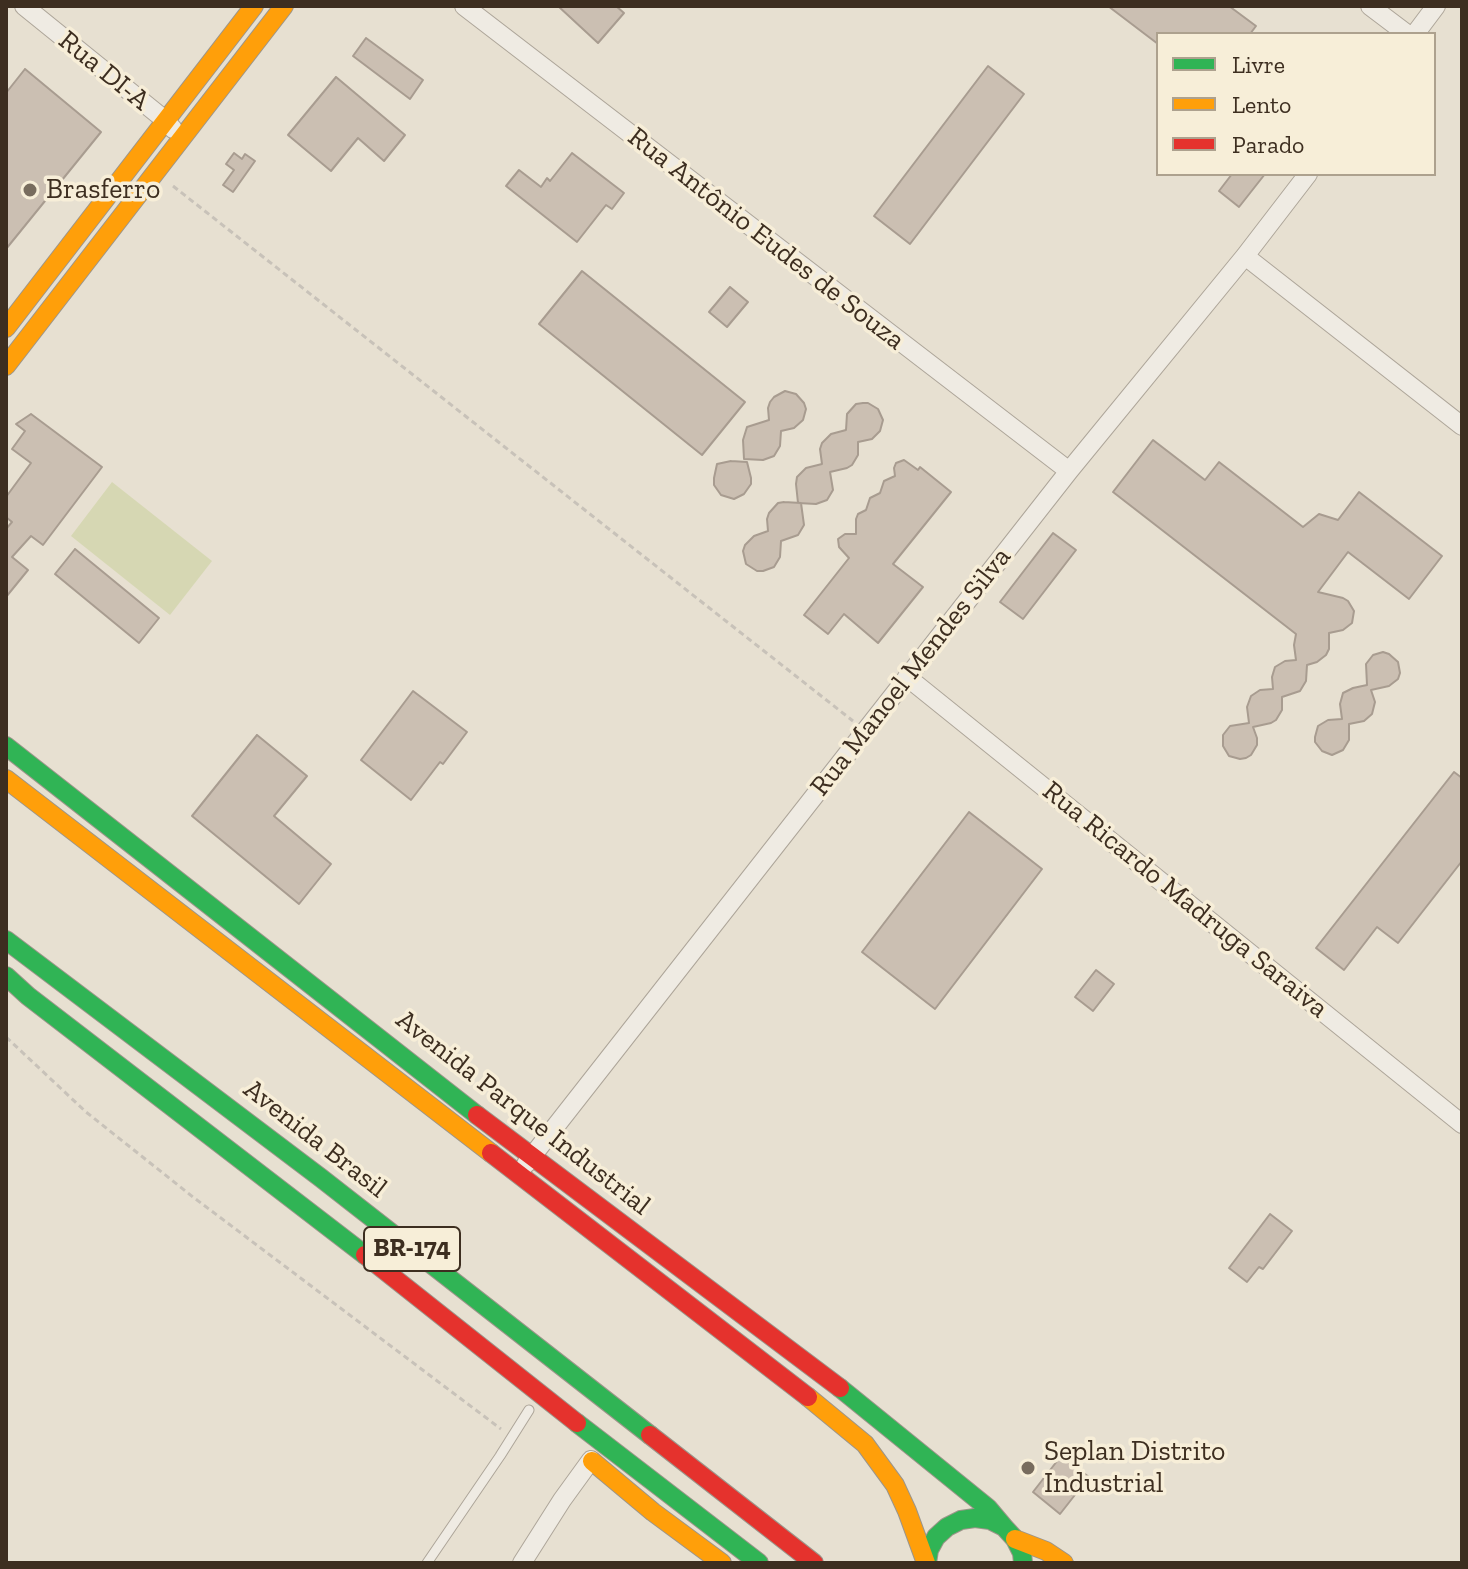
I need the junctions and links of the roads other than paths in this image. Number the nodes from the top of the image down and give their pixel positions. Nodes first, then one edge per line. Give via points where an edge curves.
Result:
1 (24, 6) edge
2 (254, 6) edge
3 (284, 6) edge
4 (464, 6) edge
5 (1370, 6) edge
6 (1436, 6) edge
7 (1404, 32) edge
8 (1416, 32) edge
9 (165, 120) junction
10 (181, 138) junction
11 (1306, 176) edge
12 (1245, 256) junction
13 (6, 328) edge
14 (6, 366) edge
15 (1462, 426) edge
16 (1069, 471) junction
17 (907, 677) junction
18 (6, 746) edge
19 (6, 779) edge
20 (75, 800) junction
21 (60, 820) junction
22 (6, 940) edge
23 (277, 958) junction
24 (6, 976) edge
25 (264, 976) junction
26 (1462, 1124) edge
27 (531, 1157) junction
28 (519, 1174) junction
29 (293, 1198) junction
30 (797, 1356) junction
31 (470, 1361) dead end
32 (781, 1377) junction
33 (530, 1410) dead end
34 (585, 1455) joint
35 (1009, 1533) junction
36 (427, 1563) edge
37 (522, 1563) edge
38 (722, 1563) edge
39 (759, 1563) edge
40 (814, 1563) edge
41 (926, 1563) edge
42 (1023, 1563) edge
43 (1064, 1563) edge

1 - 9 street, Rua DI-A
2 - 9 main road
3 - 10 main road
4 - 16 street, Rua Antônio Eudes de Souza
5 - 7 street
6 - 8 street
9 - 10 street, Rua DI-A
9 - 13 main road
10 - 14 main road
11 - 12 street, Rua Manoel Mendes Silva
12 - 15 street
12 - 16 street, Rua Manoel Mendes Silva
16 - 17 street, Rua Manoel Mendes Silva
17 - 26 street, Rua Ricardo Madruga Saraiva
17 - 27 street, Rua Manoel Mendes Silva
18 - 20 main road, Avenida Parque Industrial
19 - 21 main road, Avenida Parque Industrial
20 - 21 main road
20 - 23 main road, Avenida Parque Industrial
21 - 25 main road, Avenida Parque Industrial
22 - 40 main road, Avenida Brasil / BR-174
23 - 25 main road
23 - 27 main road, Avenida Parque Industrial
24 - 29 main road, BR-174
25 - 28 main road, Avenida Parque Industrial
27 - 28 street, Rua Manoel Mendes Silva
27 - 30 main road, Avenida Parque Industrial
28 - 32 main road, Avenida Parque Industrial
29 - 31 main road, BR-174 via 333,1248
29 - 39 main road, BR-174
30 - 32 main road
30 - 35 main road, Avenida Parque Industrial via 988,1508
32 - 41 main road, Avenida Parque Industrial via 865,1444 895,1485
33 - 36 lane
34 - 37 street
34 - 38 main road
35 - 41 main road via 990,1520 961,1520 936,1537
35 - 42 main road
35 - 43 main road, Avenida Parque Industrial

